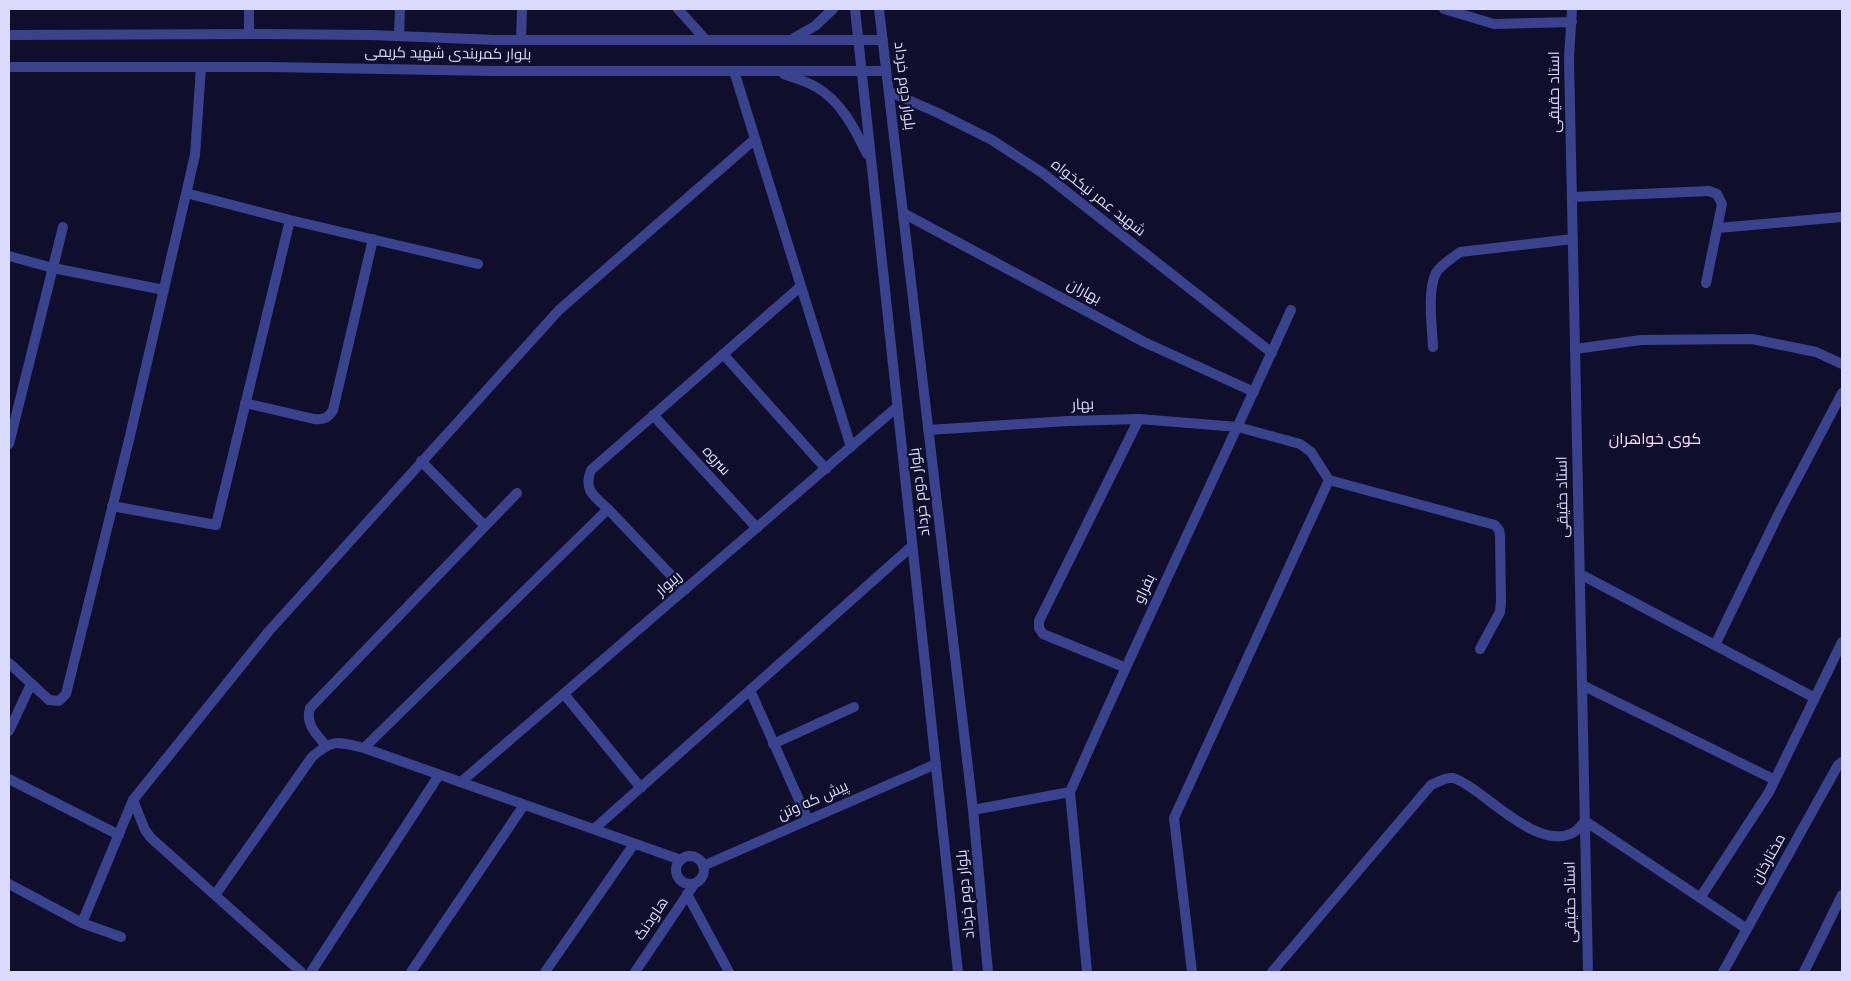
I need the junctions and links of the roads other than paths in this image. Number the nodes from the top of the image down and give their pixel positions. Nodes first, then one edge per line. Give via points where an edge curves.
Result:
1 (249, 9) edge
2 (400, 9) edge
3 (522, 9) edge
4 (678, 9) edge
5 (833, 9) edge
6 (854, 9) edge
7 (879, 9) edge
8 (1444, 9) edge
9 (1572, 9) edge
10 (1572, 22) junction
11 (249, 34) junction
12 (9, 35) edge
13 (400, 36) junction
14 (705, 39) junction
15 (790, 39) junction
16 (858, 39) junction
17 (521, 40) junction
18 (883, 40) junction
19 (9, 67) edge
20 (201, 67) junction
21 (734, 71) junction
22 (861, 71) junction
23 (776, 72) junction
24 (886, 72) junction
25 (890, 92) junction
26 (755, 139) junction
27 (871, 162) junction
28 (186, 193) junction
29 (1572, 197) junction
30 (904, 213) junction
31 (1842, 217) edge
32 (290, 220) junction
33 (63, 227) dead end
34 (1718, 228) junction
35 (373, 239) junction
36 (1573, 239) junction
37 (9, 256) edge
38 (478, 264) dead end
39 (53, 268) junction
40 (1706, 283) dead end
41 (801, 286) junction
42 (164, 290) junction
43 (1291, 310) dead end
44 (1433, 347) dead end
45 (1575, 349) junction
46 (1272, 353) junction
47 (723, 354) junction
48 (1842, 364) edge
49 (1254, 392) junction
50 (1842, 393) edge
51 (245, 403) junction
52 (897, 407) junction
53 (653, 415) junction
54 (1139, 419) junction
55 (1238, 428) junction
56 (928, 430) junction
57 (9, 444) edge
58 (851, 447) junction
59 (421, 461) junction
60 (826, 469) junction
61 (1330, 480) junction
62 (517, 493) dead end
63 (112, 506) junction
64 (608, 509) junction
65 (485, 526) junction
66 (757, 528) junction
67 (912, 546) junction
68 (1580, 574) junction
69 (685, 590) junction
70 (1842, 642) edge
71 (1715, 645) junction
72 (1480, 649) dead end
73 (9, 663) edge
74 (1124, 667) junction
75 (31, 684) junction
76 (1582, 685) junction
77 (750, 690) junction
78 (564, 694) junction
79 (1815, 698) junction
80 (854, 707) dead end
81 (9, 731) edge
82 (773, 744) junction
83 (326, 746) junction
84 (364, 748) junction
85 (1842, 762) edge
86 (936, 764) junction
87 (439, 774) junction
88 (9, 779) edge
89 (1775, 780) junction
90 (461, 782) junction
91 (641, 788) junction
92 (1070, 792) junction
93 (133, 800) junction
94 (524, 804) junction
95 (973, 810) junction
96 (808, 820) junction
97 (1585, 821) junction
98 (594, 829) junction
99 (119, 835) junction
100 (634, 844) junction
101 (681, 860) junction
102 (703, 866) junction
103 (695, 883) junction
104 (9, 884) edge
105 (688, 894) junction
106 (215, 895) junction
107 (1842, 895) edge
108 (1700, 898) junction
109 (82, 923) junction
110 (1747, 929) junction
111 (121, 937) dead end
112 (301, 972) edge
113 (311, 972) edge
114 (411, 972) edge
115 (545, 972) edge
116 (635, 972) edge
117 (729, 972) edge
118 (958, 972) edge
119 (988, 972) edge
120 (1087, 972) edge
121 (1192, 972) edge
122 (1272, 972) edge
123 (1588, 972) edge
124 (1723, 972) edge
125 (1804, 972) edge

1 - 11 street
2 - 13 street
3 - 17 street
4 - 14 street
5 - 15 street via 815,26
6 - 16 street, بلوار دوم خرداد
7 - 18 street, بلوار دوم خرداد
8 - 10 street via 1494,24
9 - 10 street, استاد حقیقی
10 - 29 street, استاد حقیقی via 1569,58
11 - 12 street, بلوار کمربندی شهید کریمی
11 - 13 street, بلوار کمربندی شهید کریمی
13 - 17 street, بلوار کمربندی شهید کریمی
14 - 15 street, بلوار کمربندی شهید کریمی
14 - 17 street, بلوار کمربندی شهید کریمی
15 - 16 street, بلوار کمربندی شهید کریمی
16 - 18 street, بلوار کمربندی شهید کریمی
16 - 22 street, بلوار دوم خرداد
18 - 24 street, بلوار دوم خرداد
19 - 20 street, بلوار کمربندی شهید کریمی
20 - 21 street, بلوار کمربندی شهید کریمی
20 - 28 street via 195,155
21 - 23 street, بلوار کمربندی شهید کریمی
21 - 26 street
22 - 23 street, بلوار کمربندی شهید کریمی
22 - 24 street, بلوار کمربندی شهید کریمی
22 - 27 street, بلوار دوم خرداد
23 - 27 street via 817,87 829,97 854,128
24 - 25 street, بلوار دوم خرداد
25 - 30 street, بلوار دوم خرداد
25 - 46 street, شهید عمر نیکخواه via 992,140 1044,174
26 - 41 street
26 - 59 street via 559,310
27 - 52 street, بلوار دوم خرداد
28 - 32 street
28 - 42 street
29 - 34 street via 1709,190 1717,194 1722,204
29 - 36 street, استاد حقیقی
30 - 49 street, بهاران via 1144,342
30 - 56 street, بلوار دوم خرداد
31 - 34 street
32 - 35 street
32 - 51 street
33 - 39 street
34 - 40 street
35 - 38 street
35 - 51 street via 329,417 314,419
36 - 44 street via 1460,252 1447,262 1437,271 1431,288
36 - 45 street, استاد حقیقی
37 - 39 street
39 - 42 street
39 - 57 street
41 - 47 street
41 - 58 street
42 - 63 street
43 - 46 street, بفراو
45 - 48 street via 1641,340 1752,339 1816,352
45 - 68 street, استاد حقیقی
46 - 49 street, بفراو
47 - 53 street
47 - 60 street
49 - 55 street, بفراو
50 - 71 street
51 - 63 street via 216,525
52 - 58 street, ریبوار
52 - 67 street, بلوار دوم خرداد
53 - 64 street via 591,470 586,480 588,487
53 - 66 street, سروه
54 - 55 street, بهار
54 - 56 street, بهار
54 - 74 street via 1039,621 1043,634
55 - 61 street, بهار via 1300,444 1311,452
55 - 74 street, بفراو
56 - 95 street, بلوار دوم خرداد
58 - 60 street, ریبوار
59 - 65 street
59 - 93 street via 270,631
60 - 66 street, ریبوار
61 - 72 street via 1495,525 1500,530 1500,612
61 - 121 street via 1174,818
62 - 65 street
63 - 75 street via 66,694 59,701 49,700
64 - 69 street
64 - 84 street
65 - 83 street via 310,708 309,723
66 - 69 street, ریبوار
67 - 77 street
67 - 86 street, بلوار دوم خرداد
68 - 71 street
68 - 76 street, استاد حقیقی
69 - 78 street, ریبوار
70 - 79 street
71 - 79 street
73 - 75 street
74 - 92 street, بفراو
75 - 81 street
76 - 89 street
76 - 97 street, استاد حقیقی
77 - 82 street
77 - 91 street
78 - 90 street, ریبوار
78 - 91 street
79 - 89 street
80 - 82 street
82 - 96 street
83 - 84 street via 345,743
83 - 106 street via 312,757
84 - 87 street
85 - 110 street, مختارخان
86 - 96 street, پیش که وتن
86 - 118 street, بلوار دوم خرداد
87 - 90 street
87 - 113 street
88 - 99 street
89 - 108 street
90 - 94 street
91 - 98 street
92 - 95 street
92 - 120 street
93 - 99 street
93 - 106 street via 151,838
94 - 98 street
94 - 114 street
95 - 119 street, بلوار دوم خرداد
96 - 102 street, پیش که وتن
97 - 108 street
97 - 122 street via 1576,832 1549,837 1526,826 1467,785 1453,778 1441,780 1431,785
97 - 123 street, استاد حقیقی
98 - 100 street
99 - 109 street
100 - 101 street
100 - 115 street
101 - 102 street via 696,858
101 - 103 street via 677,875 684,883
102 - 103 street via 702,876
103 - 105 street, هاودنگ
104 - 109 street
105 - 116 street, هاودنگ
105 - 117 street
106 - 112 street
107 - 125 street
108 - 110 street
109 - 111 street
110 - 124 street, مختارخان

